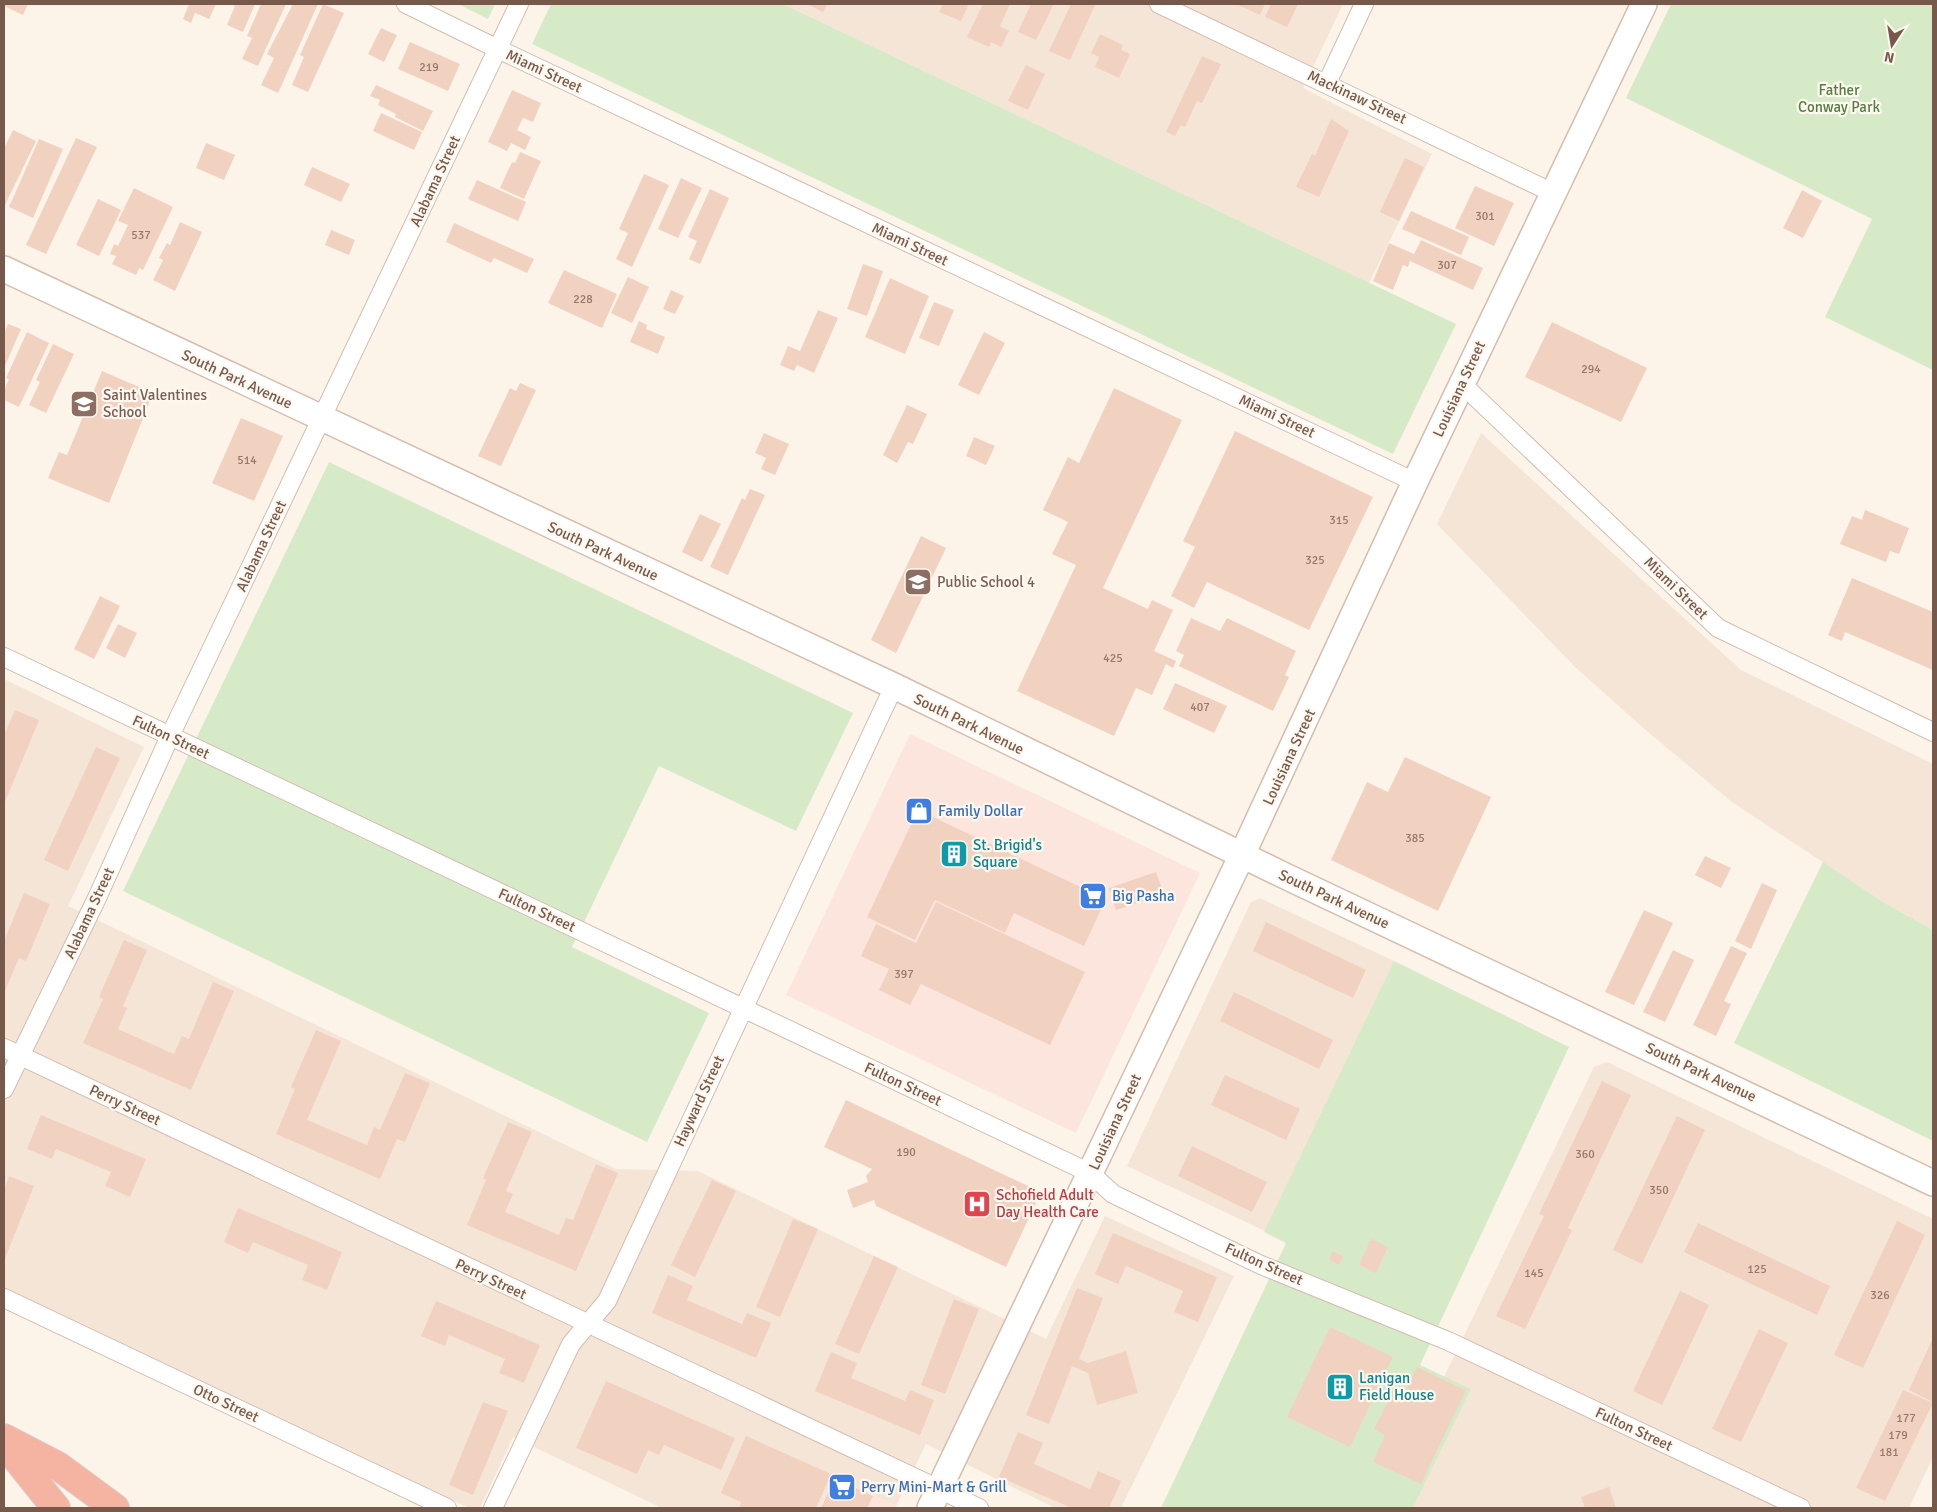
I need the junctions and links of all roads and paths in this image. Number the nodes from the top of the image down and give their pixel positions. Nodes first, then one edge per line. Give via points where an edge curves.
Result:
1 (406, 4) edge
2 (519, 4) edge
3 (1159, 4) edge
4 (1364, 4) edge
5 (1644, 4) edge
6 (498, 49) junction
7 (1327, 83) junction
8 (1554, 193) junction
9 (4, 269) edge
10 (1462, 384) junction
11 (322, 418) junction
12 (1416, 482) junction
13 (4, 657) edge
14 (894, 686) junction
15 (1933, 732) edge
16 (170, 736) junction
17 (1242, 855) junction
18 (743, 1008) junction
19 (4, 1048) edge
20 (20, 1056) junction
21 (4, 1089) edge
22 (1090, 1173) junction
23 (1933, 1183) edge
24 (4, 1298) edge
25 (588, 1325) junction
26 (4, 1438) edge
27 (4, 1443) edge
28 (935, 1499) edge
29 (56, 1508) edge
30 (116, 1508) edge
31 (447, 1508) edge
32 (493, 1508) edge
33 (979, 1508) edge
34 (1801, 1508) edge

1 - 6 street, Miami Street
2 - 6 street, Alabama Street
3 - 7 street, Mackinaw Street
4 - 7 street
5 - 8 street, Louisiana Street
6 - 11 street, Alabama Street
6 - 12 street, Miami Street
7 - 8 street, Mackinaw Street
8 - 10 street, Louisiana Street
9 - 11 street, South Park Avenue
10 - 12 street, Louisiana Street
10 - 15 street, Miami Street via 1718,628
11 - 14 street, South Park Avenue
11 - 16 street, Alabama Street
12 - 17 street, Louisiana Street
13 - 16 street, Fulton Street
14 - 17 street, South Park Avenue
14 - 18 street, Hayward Street
16 - 18 street, Fulton Street
16 - 20 street, Alabama Street via 97,898
17 - 22 street, Louisiana Street
17 - 23 street, South Park Avenue
18 - 22 street, Fulton Street
18 - 25 street, Hayward Street via 607,1301
19 - 20 street, Perry Street
20 - 21 street, Alabama Street
20 - 25 street, Perry Street
22 - 28 street, Louisiana Street
22 - 34 street, Fulton Street via 1113,1194 1261,1265 1448,1341
24 - 31 street, Otto Street
25 - 28 street, Perry Street
25 - 32 street, Hayward Street via 571,1344
26 - 30 highway via 58,1466
27 - 29 highway
28 - 33 street, Perry Street

